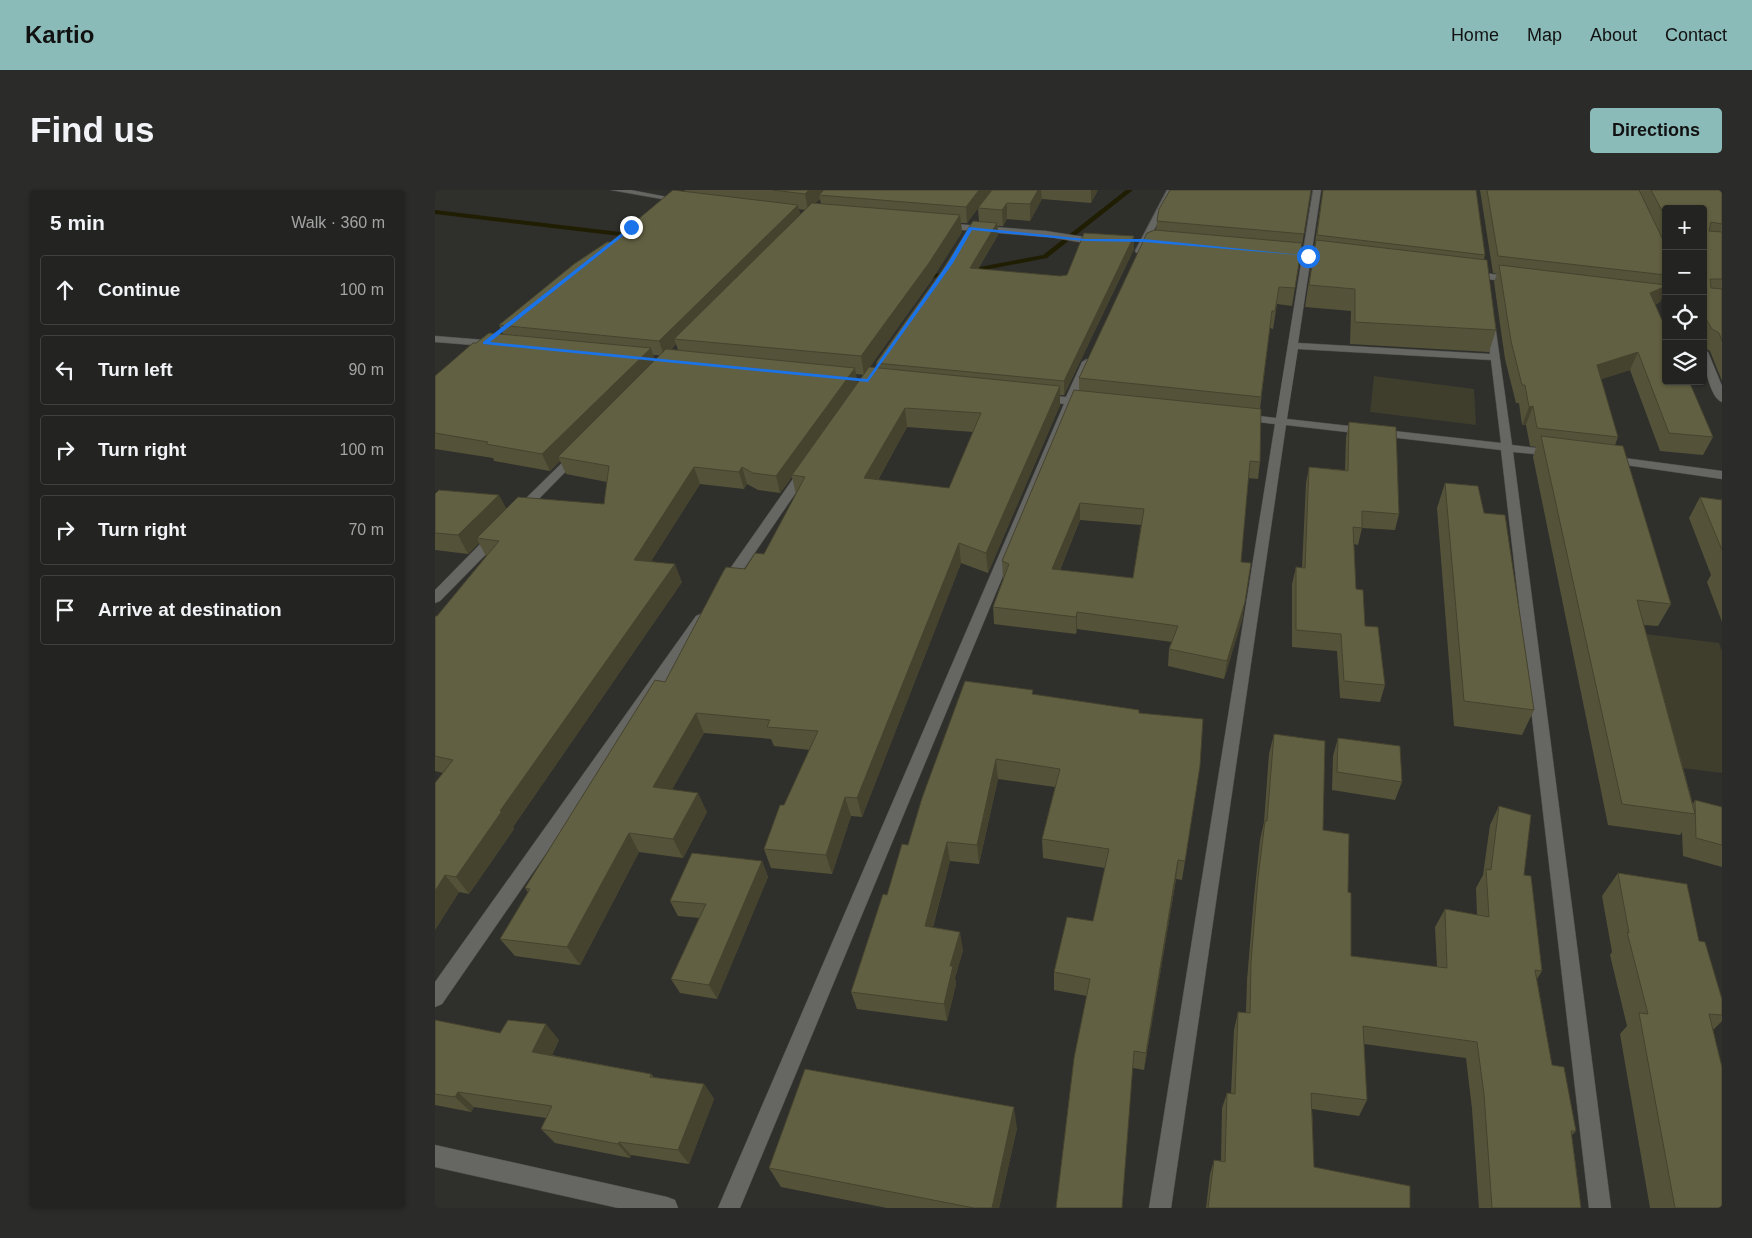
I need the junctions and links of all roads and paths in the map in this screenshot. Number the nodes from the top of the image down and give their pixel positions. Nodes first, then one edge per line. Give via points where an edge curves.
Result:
1 (615, 190) edge
2 (1171, 190) edge
3 (1317, 190) edge
4 (670, 199) edge
5 (931, 225) edge
6 (1090, 240) edge
7 (1484, 257) edge
8 (1132, 267) edge
9 (1456, 273) edge
10 (1486, 276) junction
11 (1524, 281) edge
12 (435, 339) edge
13 (1293, 346) junction
14 (1094, 347) edge
15 (471, 355) edge
16 (1496, 358) junction
17 (1707, 361) edge
18 (1721, 394) edge
19 (1031, 397) edge
20 (1069, 401) junction
21 (1098, 403) edge
22 (1233, 417) edge
23 (1281, 421) junction
24 (585, 445) edge
25 (1507, 447) junction
26 (817, 454) edge
27 (1565, 454) edge
28 (1595, 458) edge
29 (1722, 475) edge
30 (435, 598) edge
31 (435, 998) edge
32 (435, 1156) edge
33 (667, 1208) edge
34 (729, 1208) edge
35 (1160, 1208) edge
36 (1601, 1208) edge

1 - 4 street
2 - 8 street
3 - 13 street
5 - 6 street
7 - 10 street
9 - 10 street
10 - 11 street
10 - 16 street
12 - 15 street via 491,342
13 - 16 street
13 - 23 street
14 - 20 street
16 - 25 street
17 - 18 street
19 - 20 street
20 - 21 street
20 - 34 street
22 - 23 street
23 - 25 street
23 - 35 street
24 - 30 street
25 - 27 street
25 - 36 street
26 - 31 street
28 - 29 street
32 - 33 street

